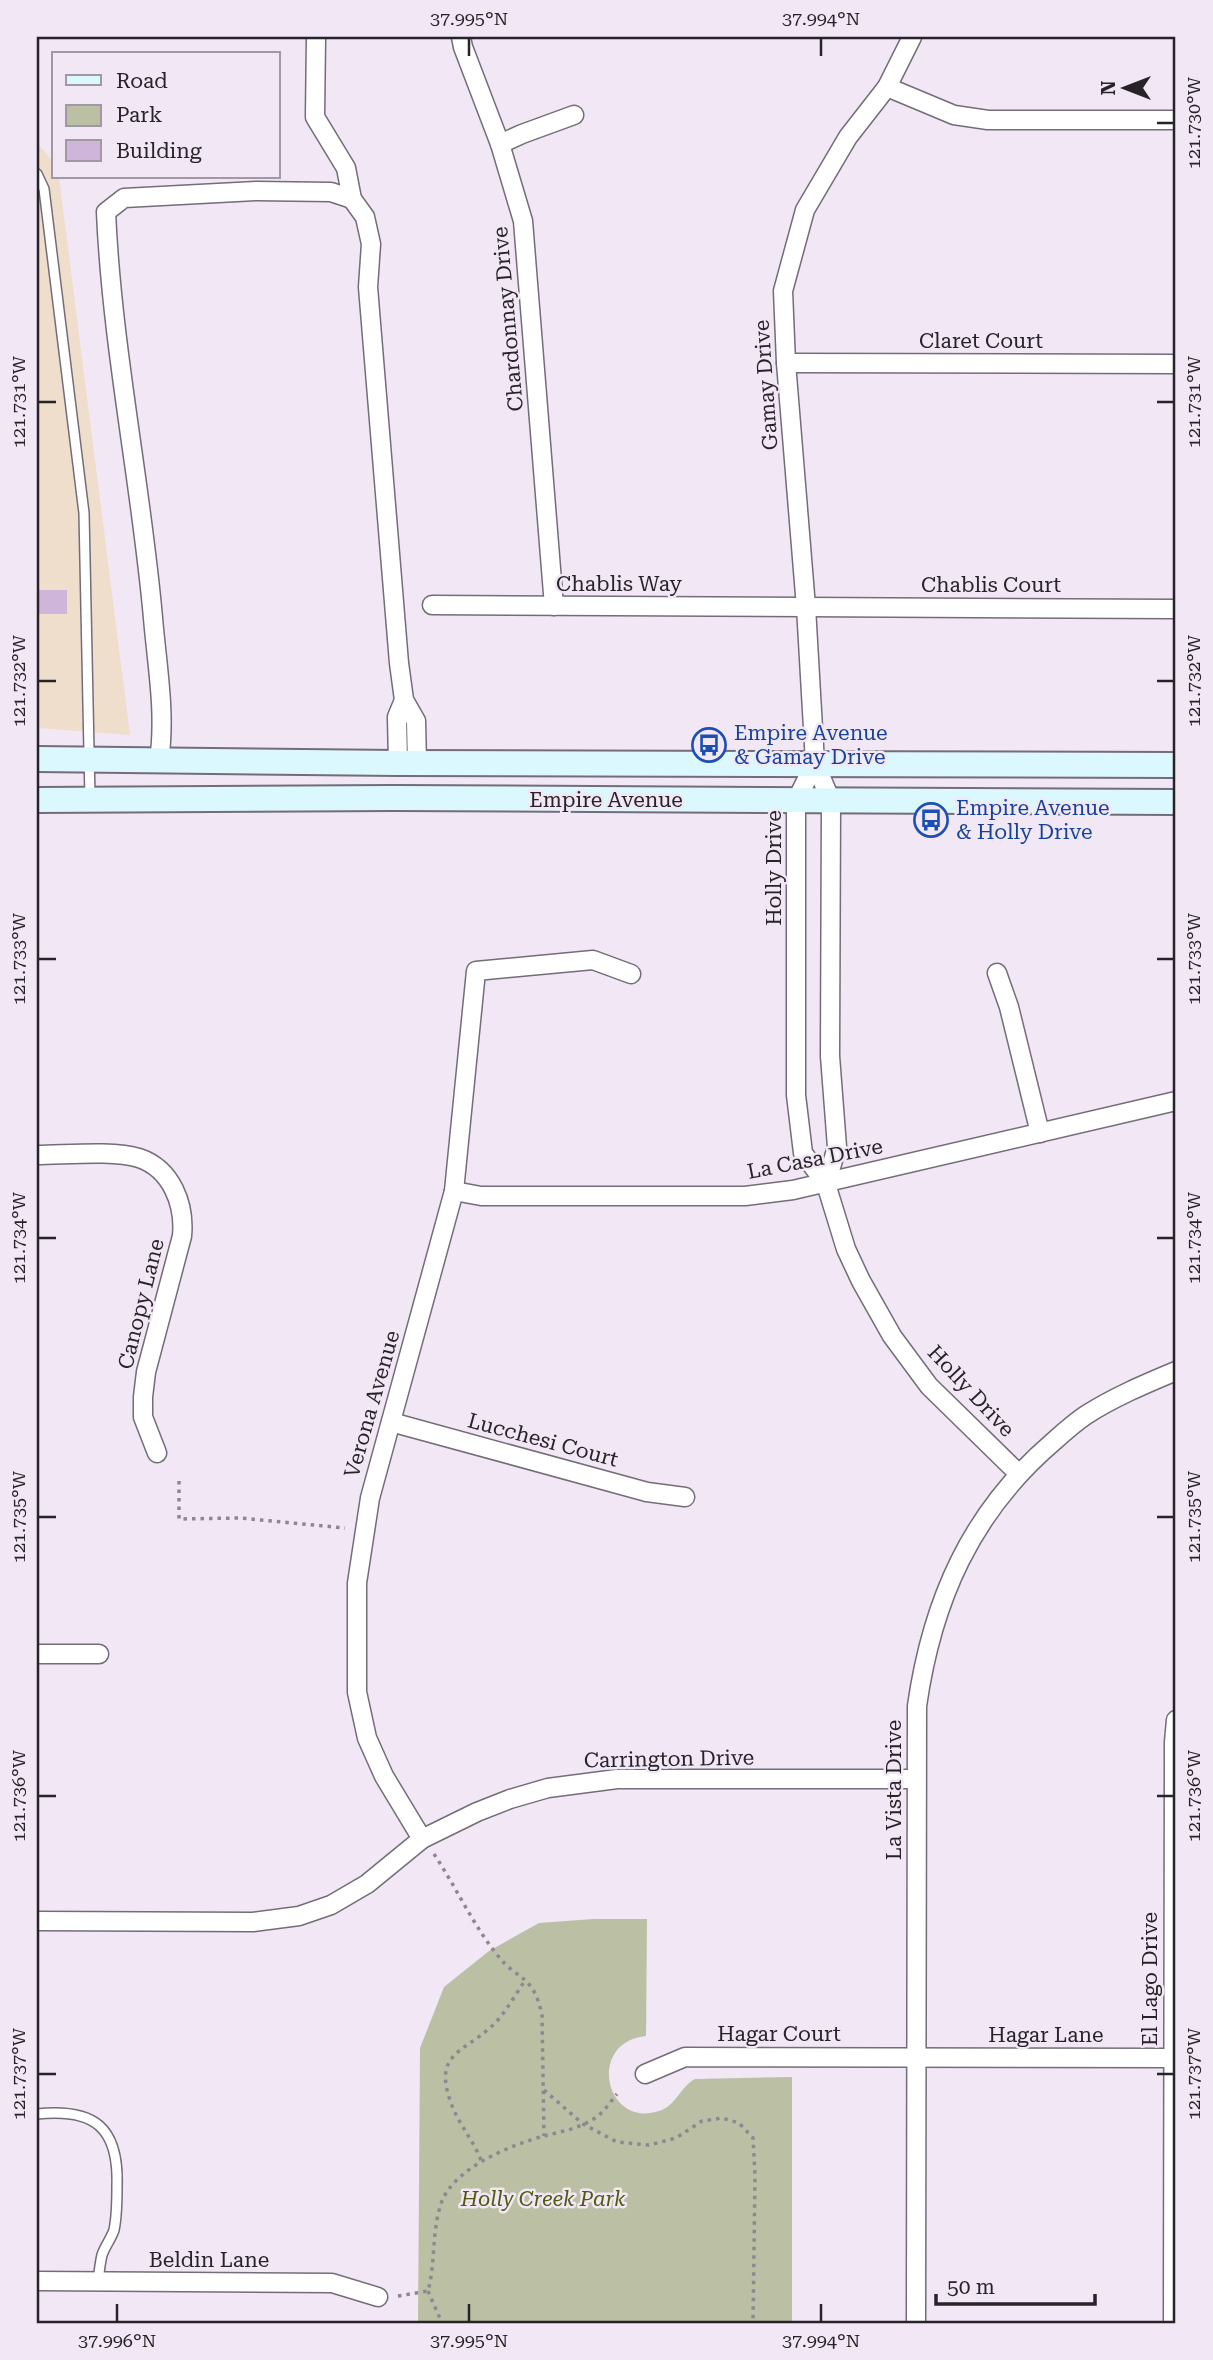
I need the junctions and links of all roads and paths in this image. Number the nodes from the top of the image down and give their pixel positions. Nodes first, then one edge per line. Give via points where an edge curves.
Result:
1 (316, 37) edge
2 (461, 37) edge
3 (912, 37) edge
4 (887, 87) junction
5 (574, 115) dead end
6 (1176, 120) edge
7 (500, 144) junction
8 (37, 174) edge
9 (352, 199) junction
10 (786, 363) junction
11 (1176, 364) edge
12 (432, 605) dead end
13 (554, 606) junction
14 (806, 607) junction
15 (1176, 609) edge
16 (37, 759) edge
17 (90, 760) junction
18 (159, 761) junction
19 (408, 763) junction
20 (815, 764) junction
21 (1176, 765) edge
22 (277, 799) junction
23 (37, 800) edge
24 (90, 801) junction
25 (796, 801) junction
26 (831, 801) junction
27 (1176, 802) edge
28 (997, 973) dead end
29 (631, 974) dead end
30 (1176, 1101) edge
31 (1040, 1133) junction
32 (37, 1155) edge
33 (826, 1184) junction
34 (454, 1191) junction
35 (1176, 1371) edge
36 (391, 1422) junction
37 (158, 1453) dead end
38 (1019, 1474) junction
39 (178, 1482) dead end
40 (685, 1497) dead end
41 (345, 1528) dead end
42 (37, 1654) edge
43 (99, 1654) dead end
44 (1176, 1720) edge
45 (916, 1779) junction
46 (422, 1839) junction
47 (37, 1921) edge
48 (526, 1979) junction
49 (916, 2057) junction
50 (1175, 2058) edge
51 (645, 2074) dead end
52 (544, 2090) junction
53 (617, 2094) dead end
54 (37, 2113) edge
55 (583, 2124) junction
56 (544, 2136) junction
57 (481, 2160) junction
58 (37, 2281) edge
59 (97, 2282) junction
60 (428, 2291) junction
61 (378, 2297) joint
62 (443, 2323) edge
63 (753, 2323) edge
64 (916, 2323) edge
65 (1173, 2323) edge

1 - 9 street via 314,117 345,168
2 - 7 street, Chardonnay Drive
3 - 4 street, Gamay Drive
4 - 6 street via 954,115 988,120
4 - 10 street, Gamay Drive via 848,137 805,210 783,291
5 - 7 street
7 - 13 street, Chardonnay Drive via 523,221
8 - 17 lane via 44,189 84,513
9 - 18 street via 331,192 191,193 124,198 106,212 108,273 146,546 162,708
9 - 19 street via 365,217 370,244 368,287 399,663 404,700 416,721
10 - 11 street, Claret Court
10 - 14 street, Gamay Drive
12 - 13 street, Chablis Way
13 - 14 street, Chablis Way
14 - 15 street, Chablis Court
14 - 20 street, Gamay Drive
16 - 17 main road, Empire Avenue
17 - 18 main road, Empire Avenue
17 - 24 lane
18 - 19 main road, Empire Avenue
19 - 20 main road, Empire Avenue
19 - 22 main road via 408,780 402,785 324,786
20 - 21 main road, Empire Avenue
20 - 25 street, Holly Drive
20 - 26 street
22 - 24 main road, Empire Avenue
22 - 25 main road, Empire Avenue
23 - 24 main road, Empire Avenue
25 - 26 main road, Empire Avenue
25 - 33 street, Holly Drive via 796,1095 803,1153
26 - 27 main road, Empire Avenue
26 - 33 street via 830,1056 837,1147
28 - 31 street
29 - 34 street, Verona Avenue via 593,960 476,971
30 - 31 street, La Casa Drive
31 - 33 street, La Casa Drive
32 - 37 street, Canopy Lane via 137,1157 162,1173 180,1203 182,1237 143,1397 143,1417
33 - 34 street, La Casa Drive via 745,1196 481,1196
33 - 38 street, Holly Drive via 846,1249 892,1336 929,1386
34 - 36 street, Verona Avenue
35 - 38 street, La Vista Drive via 1083,1417
36 - 40 street, Lucchesi Court via 647,1492
36 - 46 street, Verona Avenue via 362,1540 358,1692 367,1738
38 - 45 street, La Vista Drive via 974,1532 936,1617 917,1706
39 - 41 path via 179,1518 240,1518
42 - 43 street
44 - 50 street, El Lago Drive
45 - 46 street, Carrington Drive via 617,1779 579,1783 510,1799
45 - 49 street, La Vista Drive
46 - 47 street, Carrington Drive via 367,1884 331,1905 299,1916 253,1922
46 - 48 path via 499,1958
48 - 52 path via 538,1996 542,2015
48 - 57 path via 490,2028 460,2048 448,2064 445,2084 452,2106
49 - 50 street, Hagar Lane
49 - 51 street, Hagar Court via 685,2057
49 - 64 street, La Vista Drive
50 - 65 street, El Lago Drive
52 - 55 path
52 - 56 path
53 - 55 path via 599,2115
54 - 59 lane via 62,2111 93,2120 114,2146 117,2208
55 - 56 path
55 - 63 path via 617,2141 649,2146 722,2118 739,2123 753,2138
56 - 57 path
57 - 60 path via 443,2199
58 - 59 street, Beldin Lane
59 - 61 street, Beldin Lane via 332,2283
60 - 61 path
60 - 62 path

